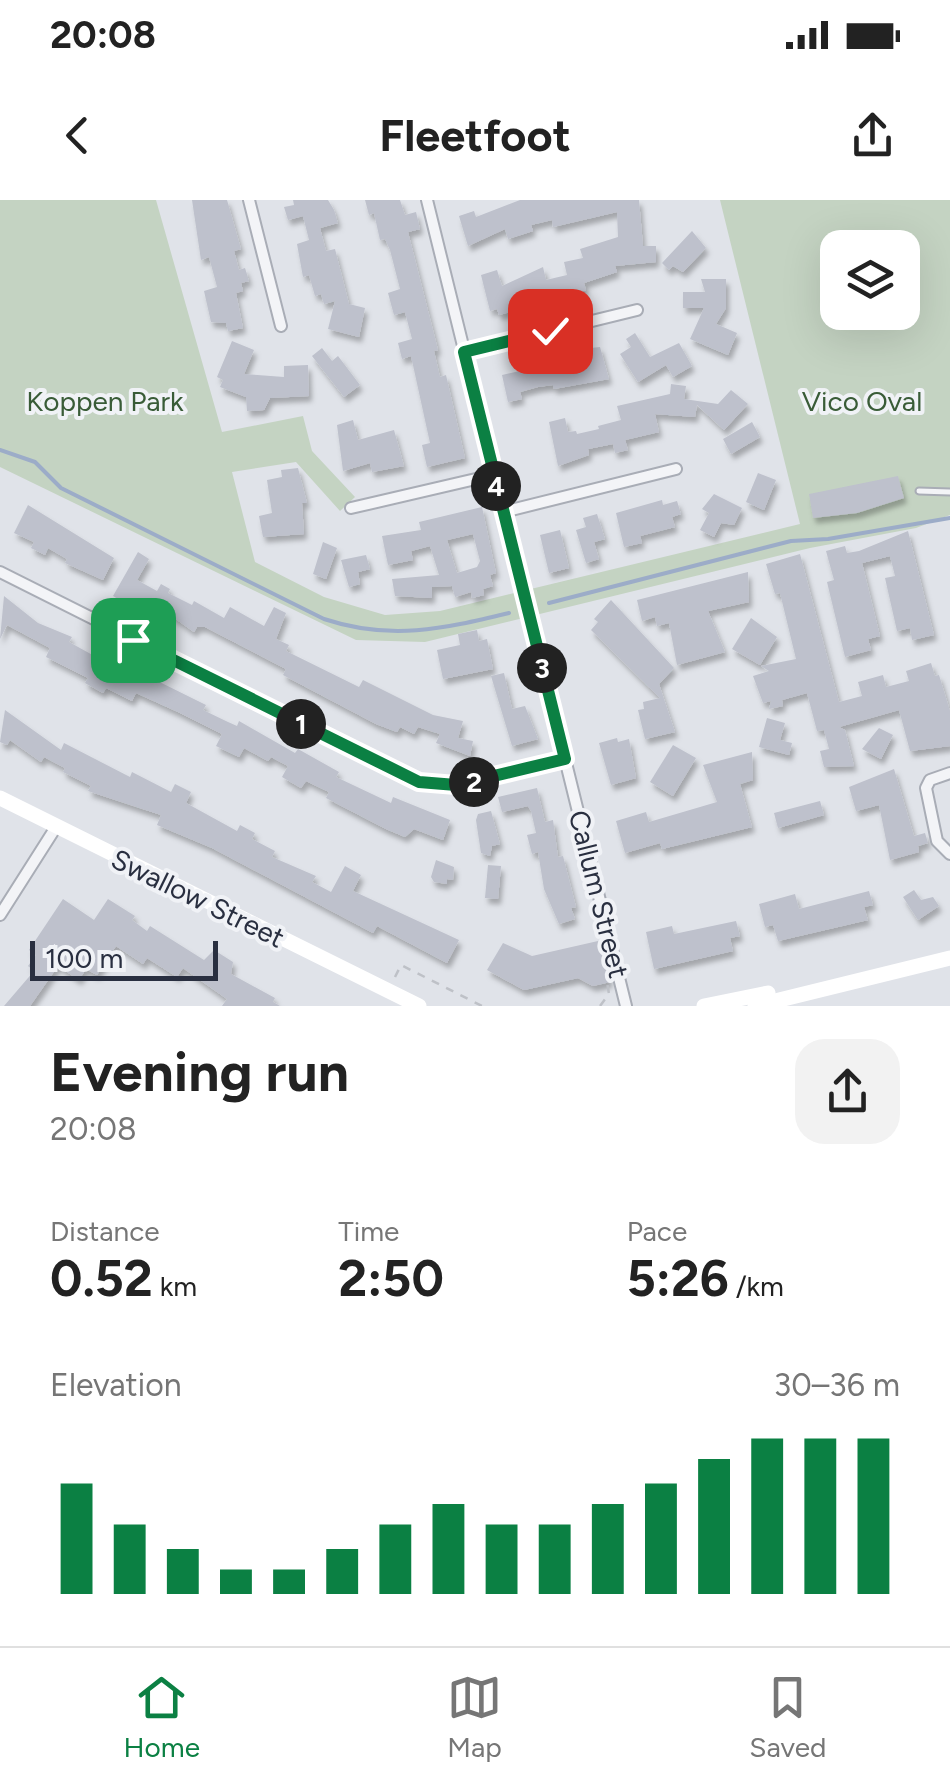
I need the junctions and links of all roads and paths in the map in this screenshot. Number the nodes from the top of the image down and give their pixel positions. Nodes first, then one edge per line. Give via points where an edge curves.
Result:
1 (249, 200) edge
2 (427, 200) edge
3 (636, 310) dead end
4 (281, 326) dead end
5 (464, 352) junction
6 (676, 469) dead end
7 (494, 476) junction
8 (919, 491) dead end
9 (950, 492) edge
10 (351, 508) dead end
11 (503, 512) junction
12 (0, 572) edge
13 (565, 759) junction
14 (950, 773) edge
15 (0, 798) edge
16 (56, 827) junction
17 (950, 854) edge
18 (0, 915) edge
19 (950, 958) edge
20 (865, 977) junction
21 (607, 982) dead end
22 (397, 998) edge
23 (419, 1006) edge
24 (482, 1006) edge
25 (600, 1006) edge
26 (626, 1006) edge
27 (704, 1006) edge
28 (755, 1006) edge

1 - 4 street
2 - 5 street, Callum Street
3 - 5 street
5 - 7 street, Callum Street
6 - 11 street
7 - 10 street
7 - 11 street, Callum Street
8 - 9 lane
11 - 13 street, Callum Street
12 - 13 street via 419,782 456,785
13 - 26 street, Callum Street
14 - 17 street via 926,788 937,841
15 - 16 street, Swallow Street
16 - 18 street
16 - 22 street, Swallow Street
19 - 20 street
20 - 27 street
20 - 28 street
21 - 25 path via 609,994
22 - 23 street, Swallow Street
22 - 24 path via 401,965

